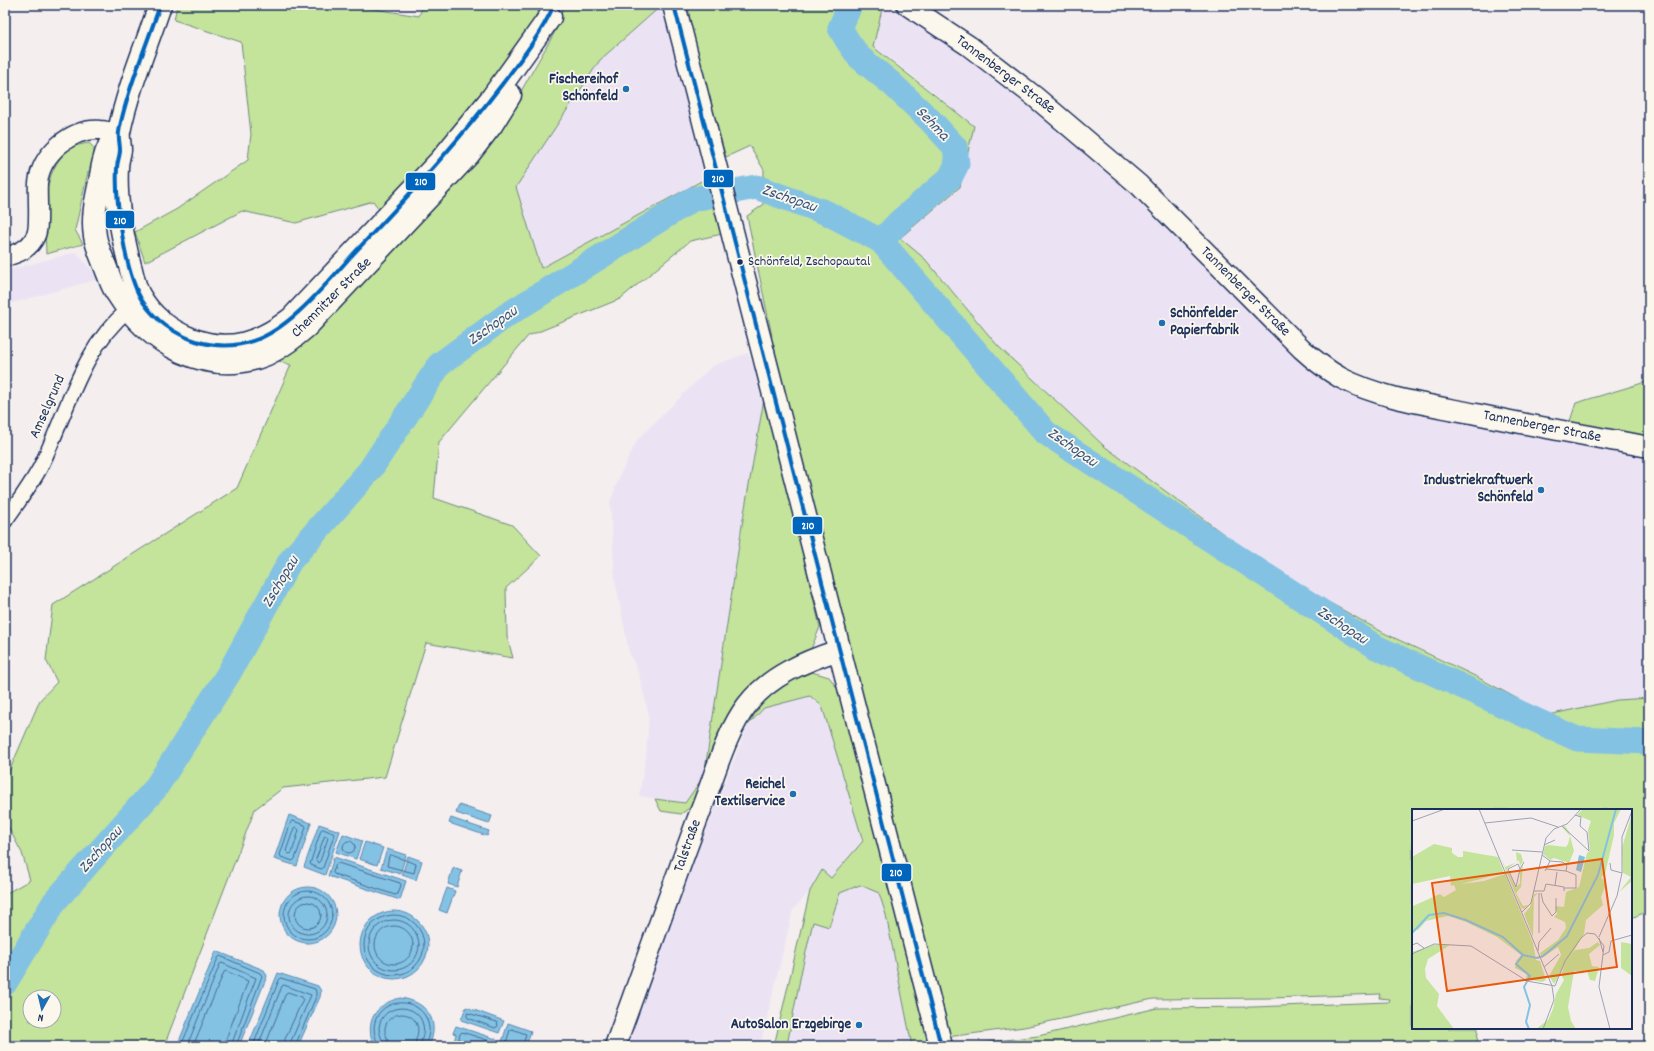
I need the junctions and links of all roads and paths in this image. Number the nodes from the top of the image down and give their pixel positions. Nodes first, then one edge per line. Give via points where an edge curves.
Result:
1 (160, 5) edge
2 (674, 5) edge
3 (907, 5) edge
4 (552, 11) edge
5 (118, 134) junction
6 (5, 257) edge
7 (125, 288) junction
8 (128, 310) junction
9 (1649, 447) edge
10 (5, 522) edge
11 (839, 650) junction
12 (615, 1046) edge
13 (941, 1046) edge

1 - 5 main road, Chemnitzer Straße
2 - 11 main road
3 - 9 main road, Tannenberger Straße via 969,46 1034,96 1139,185 1302,349 1341,378 1368,390 1393,397
4 - 7 main road, Chemnitzer Straße via 492,98 442,159 292,319 274,332 237,346 219,347 202,343 179,335 157,319 144,303
4 - 8 main road, Chemnitzer Straße via 540,48 492,124 468,154 307,326 287,344 266,354 238,361 205,360 169,346 143,326
5 - 6 street via 100,130 79,133 65,140 54,150 44,164 38,181 37,234 24,251
5 - 7 main road, Chemnitzer Straße via 120,149 117,189 123,236
5 - 7 main road, Chemnitzer Straße via 110,145 104,161 94,219 97,245
7 - 8 main road, Chemnitzer Straße
8 - 10 street, Amselgrund via 90,355 40,468
11 - 12 main road, Talstraße via 789,671 770,683 747,706 737,722 691,837
11 - 13 main road

